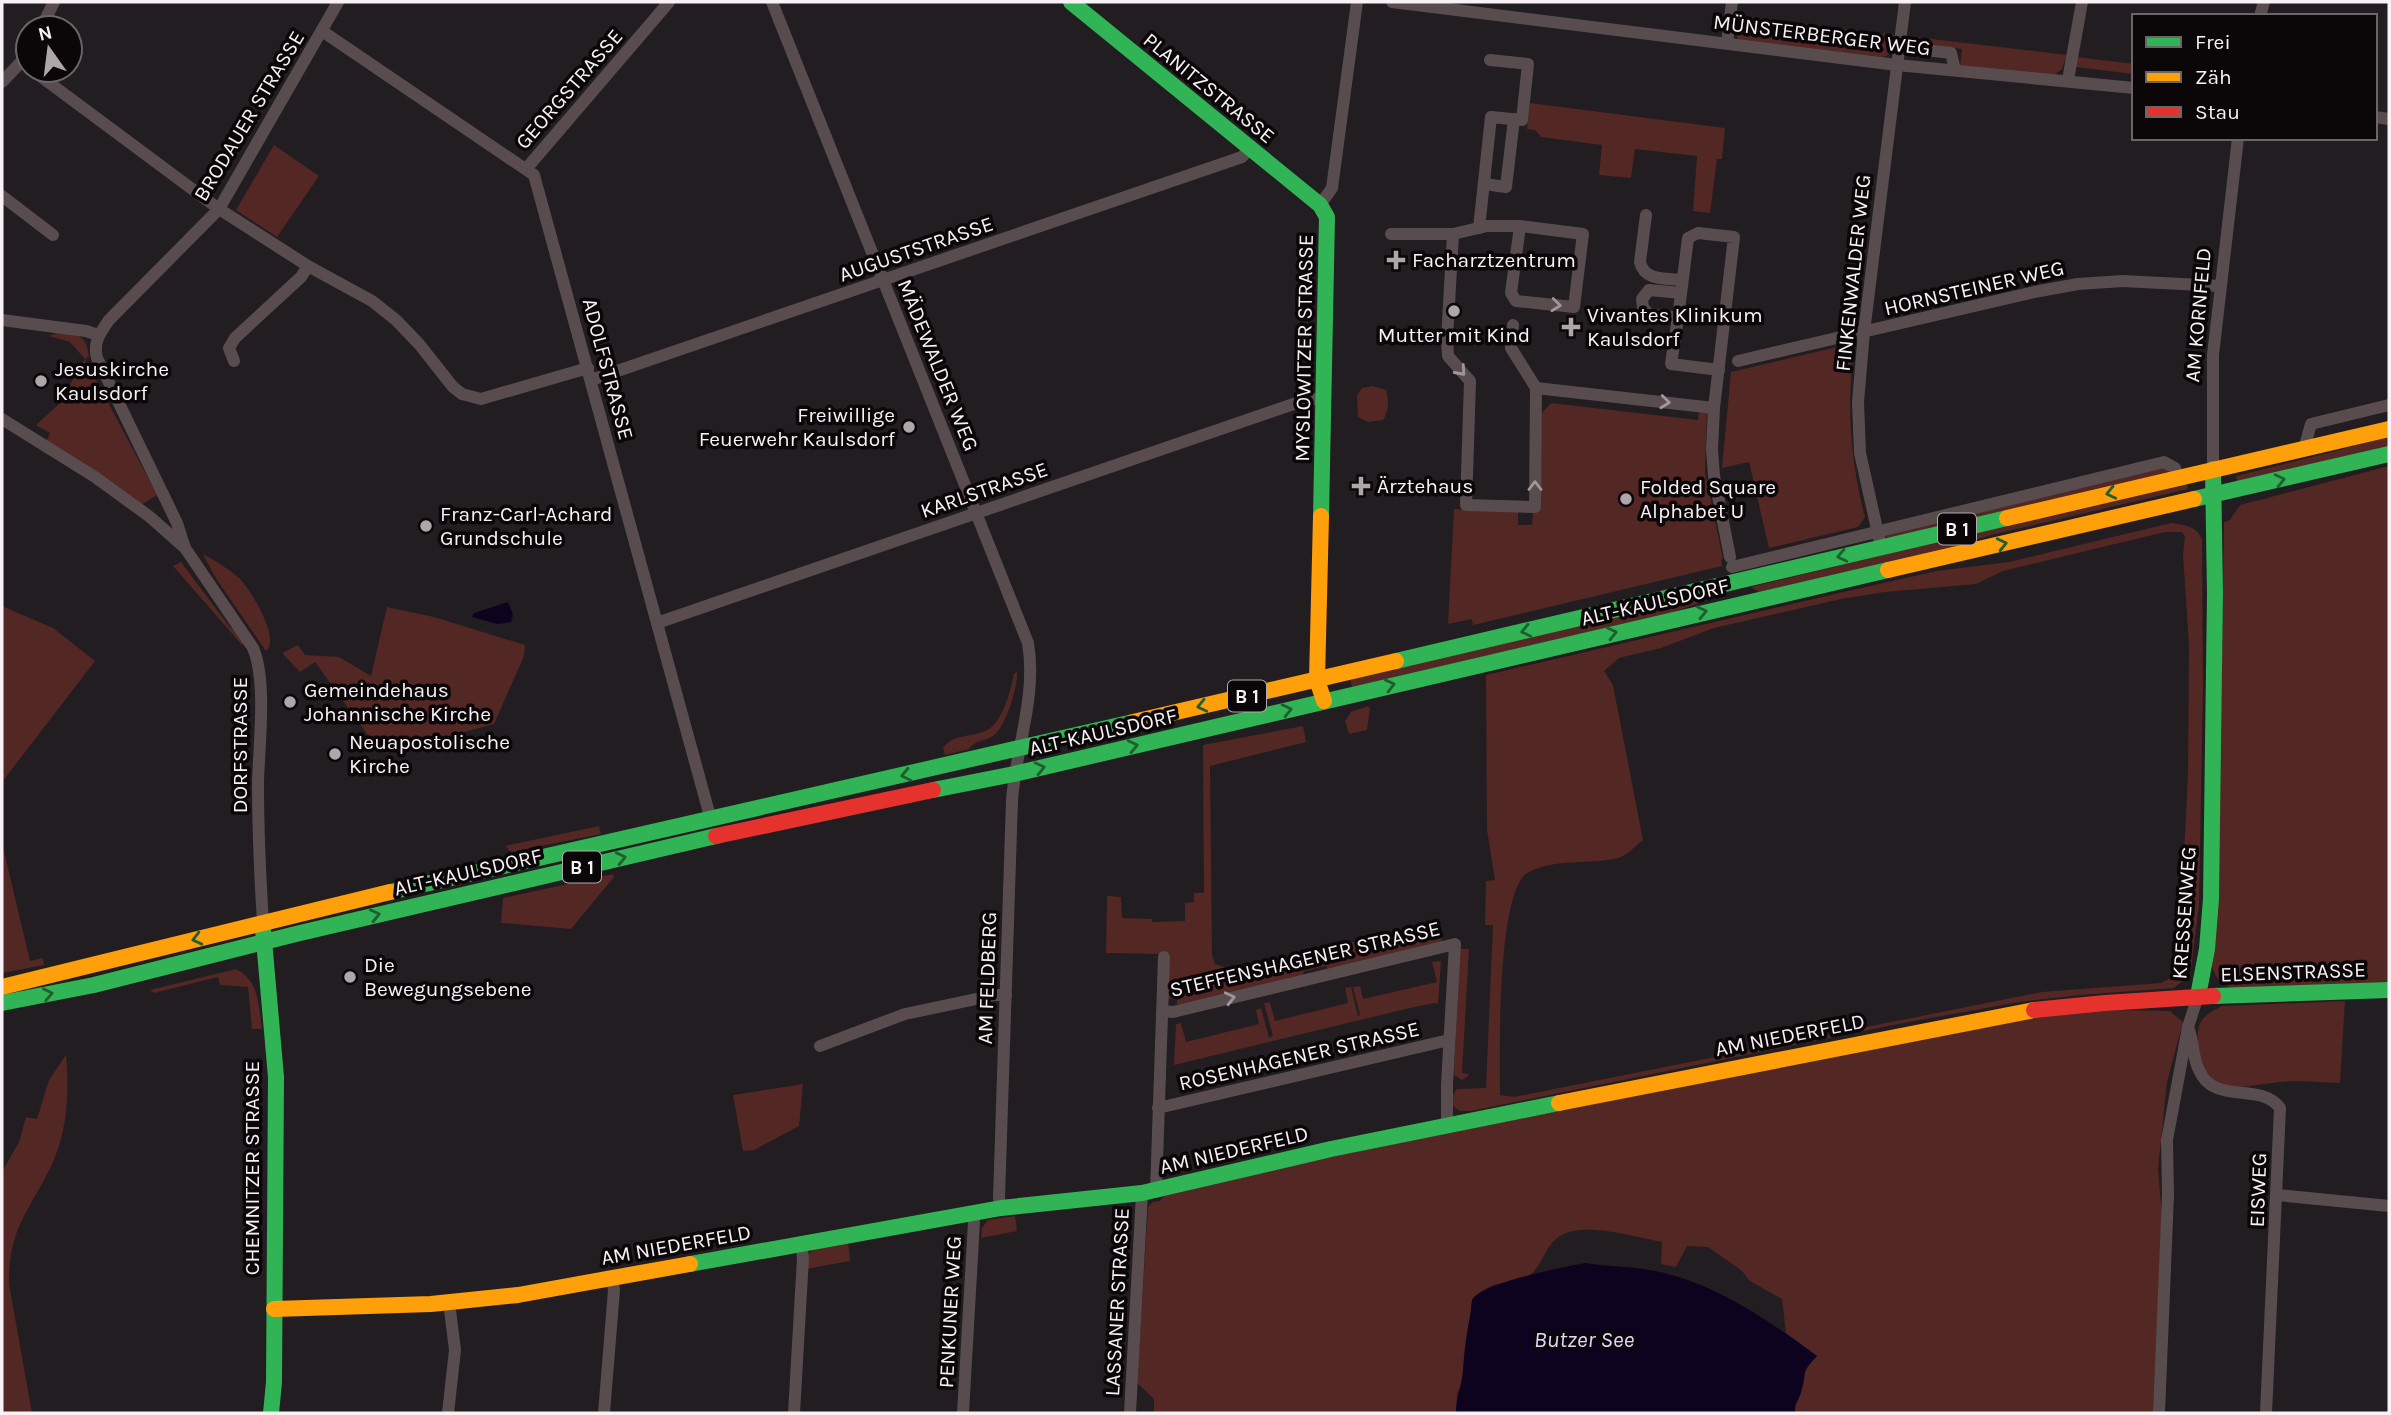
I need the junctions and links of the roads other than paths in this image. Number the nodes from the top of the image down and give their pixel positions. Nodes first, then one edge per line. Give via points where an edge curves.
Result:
1 (338, 2) edge
2 (669, 2) edge
3 (772, 2) edge
4 (1071, 2) edge
5 (1357, 2) edge
6 (1392, 2) edge
7 (1732, 2) edge
8 (1905, 2) edge
9 (2082, 2) edge
10 (322, 32) junction
11 (1727, 43) junction
12 (1899, 47) junction
13 (1490, 60) dead end
14 (1897, 65) junction
15 (1955, 70) junction
16 (2068, 80) junction
17 (56, 84) edge
18 (2132, 88) edge
19 (1514, 119) junction
20 (2238, 140) edge
21 (1249, 149) junction
22 (526, 169) junction
23 (1484, 184) junction
24 (2, 196) edge
25 (1320, 205) junction
26 (219, 209) junction
27 (1646, 215) dead end
28 (1520, 226) junction
29 (1479, 228) junction
30 (1391, 234) dead end
31 (1453, 234) junction
32 (53, 235) dead end
33 (308, 266) junction
34 (883, 280) junction
35 (2220, 286) junction
36 (1681, 287) junction
37 (1516, 301) junction
38 (1678, 318) junction
39 (2, 320) edge
40 (1864, 332) junction
41 (98, 335) junction
42 (234, 361) dead end
43 (1738, 361) dead end
44 (1719, 370) junction
45 (590, 374) junction
46 (1536, 388) junction
47 (1324, 398) junction
48 (2389, 405) edge
49 (1714, 408) junction
50 (2, 419) edge
51 (2389, 429) edge
52 (2304, 449) junction
53 (2389, 454) edge
54 (2213, 469) junction
55 (2214, 496) junction
56 (166, 499) junction
57 (978, 513) junction
58 (150, 517) junction
59 (1879, 540) junction
60 (185, 548) junction
61 (657, 622) junction
62 (1317, 680) junction
63 (1324, 701) junction
64 (1018, 749) junction
65 (1014, 774) junction
66 (711, 820) junction
67 (263, 922) junction
68 (264, 941) junction
69 (1455, 944) joint
70 (1164, 957) dead end
71 (2, 987) edge
72 (2389, 990) edge
73 (1006, 995) junction
74 (2198, 996) junction
75 (2, 1003) edge
76 (1163, 1011) junction
77 (2188, 1027) junction
78 (1449, 1040) junction
79 (820, 1046) dead end
80 (1158, 1108) junction
81 (1447, 1125) junction
82 (1149, 1192) junction
83 (2277, 1195) junction
84 (2389, 1206) edge
85 (1000, 1208) junction
86 (972, 1213) junction
87 (802, 1243) junction
88 (612, 1278) junction
89 (449, 1302) junction
90 (274, 1309) junction
91 (271, 1413) edge
92 (448, 1413) edge
93 (604, 1413) edge
94 (794, 1413) edge
95 (963, 1413) edge
96 (1130, 1413) edge
97 (2159, 1413) edge
98 (2266, 1413) edge

1 - 10 street, BRODAUER STRASSE
2 - 22 street, GEORGSTRASSE
3 - 34 street, MÄDEWALDER WEG
4 - 21 main road, PLANITZSTRASSE
5 - 25 street, MYSLOWITZER STRASSE via 1332,188
6 - 11 street, MÜNSTERBERGER WEG
7 - 11 street
8 - 12 street, FINKENWALDER WEG
9 - 16 street
10 - 22 street
10 - 26 street, BRODAUER STRASSE
11 - 14 street, MÜNSTERBERGER WEG
12 - 14 street, FINKENWALDER WEG
12 - 15 street, MÜNSTERBERGER WEG via 1951,53
13 - 19 street via 1528,64 1522,120
14 - 15 street, MÜNSTERBERGER WEG
14 - 40 street, FINKENWALDER WEG
15 - 16 street, MÜNSTERBERGER WEG
16 - 18 street, MÜNSTERBERGER WEG
17 - 26 street, AUGUSTSTRASSE
19 - 23 street via 1491,117
19 - 23 street via 1506,187
20 - 35 street, AM KORNFELD
21 - 25 main road, PLANITZSTRASSE
21 - 34 street, AUGUSTSTRASSE via 1242,157
22 - 45 street, ADOLFSTRASSE via 534,175
23 - 29 street
24 - 32 street
25 - 47 main road, MYSLOWITZER STRASSE via 1327,217
26 - 33 street, AUGUSTSTRASSE
26 - 41 street, BRODAUER STRASSE
27 - 36 street via 1642,269
28 - 29 street
28 - 37 street via 1511,293
37 -> 28 street via 1574,307 1583,233
29 - 31 street
30 - 31 street
31 -> 46 street via 1447,339 1448,356 1470,381 1466,505 1535,507
33 - 42 street via 235,338 229,348
33 - 45 street, AUGUSTSTRASSE via 372,301 396,320 466,396 481,399
34 - 45 street, AUGUSTSTRASSE
34 - 57 street, MÄDEWALDER WEG
35 - 40 street, HORNSTEINER WEG via 2146,281 2078,285
35 - 54 street, AM KORNFELD via 2213,355
36 - 38 street
36 - 38 street via 1652,289 1641,301 1649,314
36 - 44 street via 1688,238 1698,233 1734,237
37 - 46 street via 1511,348
38 - 44 street via 1671,364
39 - 41 street
40 - 43 street, HORNSTEINER WEG
40 - 59 street, FINKENWALDER WEG via 1858,402 1860,453
41 - 56 street, DORFSTRASSE via 97,358
44 - 49 street
45 - 61 street, ADOLFSTRASSE
46 -> 49 street
47 - 57 street, KARLSTRASSE via 1305,400
47 - 62 main road, MYSLOWITZER STRASSE
48 - 52 street via 2311,424
49 - 59 street, ALT-KAULSDORF via 1714,476 1731,562
50 - 58 street, DORFSTRASSE
51 - 52 main road, B 1
52 - 54 main road, B 1
55 -> 53 main road, B 1
54 - 55 main road, AM KORNFELD
54 - 59 main road, ALT-KAULSDORF / B 1
63 -> 55 main road, ALT-KAULSDORF / B 1
55 - 74 main road, KRESSENWEG via 2210,884
56 - 58 street
56 - 60 street, DORFSTRASSE
57 - 61 street, KARLSTRASSE
57 - 64 street, MÄDEWALDER WEG via 1028,643 1031,691
58 - 60 street, DORFSTRASSE
59 -> 62 main road, ALT-KAULSDORF / B 1
60 - 67 street, DORFSTRASSE via 258,661
61 - 66 street, ADOLFSTRASSE
62 - 63 main road, MYSLOWITZER STRASSE
62 -> 64 main road, ALT-KAULSDORF / B 1
65 -> 63 main road, ALT-KAULSDORF / B 1
64 - 65 street, AM FELDBERG
64 -> 66 main road, ALT-KAULSDORF / B 1
68 -> 65 main road, ALT-KAULSDORF / B 1 via 828,811
65 - 73 street, AM FELDBERG
66 - 67 main road, ALT-KAULSDORF / B 1
67 - 68 main road, CHEMNITZER STRASSE
67 -> 71 main road, ALT-KAULSDORF / B 1
75 -> 68 main road, ALT-KAULSDORF / B 1 via 94,985
68 - 90 main road, CHEMNITZER STRASSE via 276,1077
76 -> 69 street, STEFFENSHAGENER STRASSE
69 - 78 street, ROSENHAGENER STRASSE
70 - 76 street, STEFFENSHAGENER STRASSE
72 - 74 main road, ELSENSTRASSE
73 - 79 street via 905,1014
73 - 85 street, AM FELDBERG
74 - 77 street, KRESSENWEG
74 - 81 main road, AM NIEDERFELD via 2011,1013
76 - 80 street, STEFFENSHAGENER STRASSE
77 - 83 street, EISWEG via 2199,1072 2206,1080 2227,1092 2265,1095 2280,1108
77 - 97 street, KRESSENWEG via 2167,1140
78 - 80 street, ROSENHAGENER STRASSE
78 - 81 street, ROSENHAGENER STRASSE
80 - 82 street, STEFFENSHAGENER STRASSE
81 - 82 main road, AM NIEDERFELD
82 - 85 main road, AM NIEDERFELD
82 - 96 street, LASSANER STRASSE
83 - 84 street
83 - 98 street, EISWEG
85 - 86 main road, AM NIEDERFELD
86 - 87 main road, AM NIEDERFELD
86 - 95 street, PENKUNER WEG
87 - 88 main road, AM NIEDERFELD
87 - 94 street
88 - 89 main road, AM NIEDERFELD
88 - 93 street
89 - 90 main road, AM NIEDERFELD
89 - 92 street via 455,1350
90 - 91 main road, CHEMNITZER STRASSE

